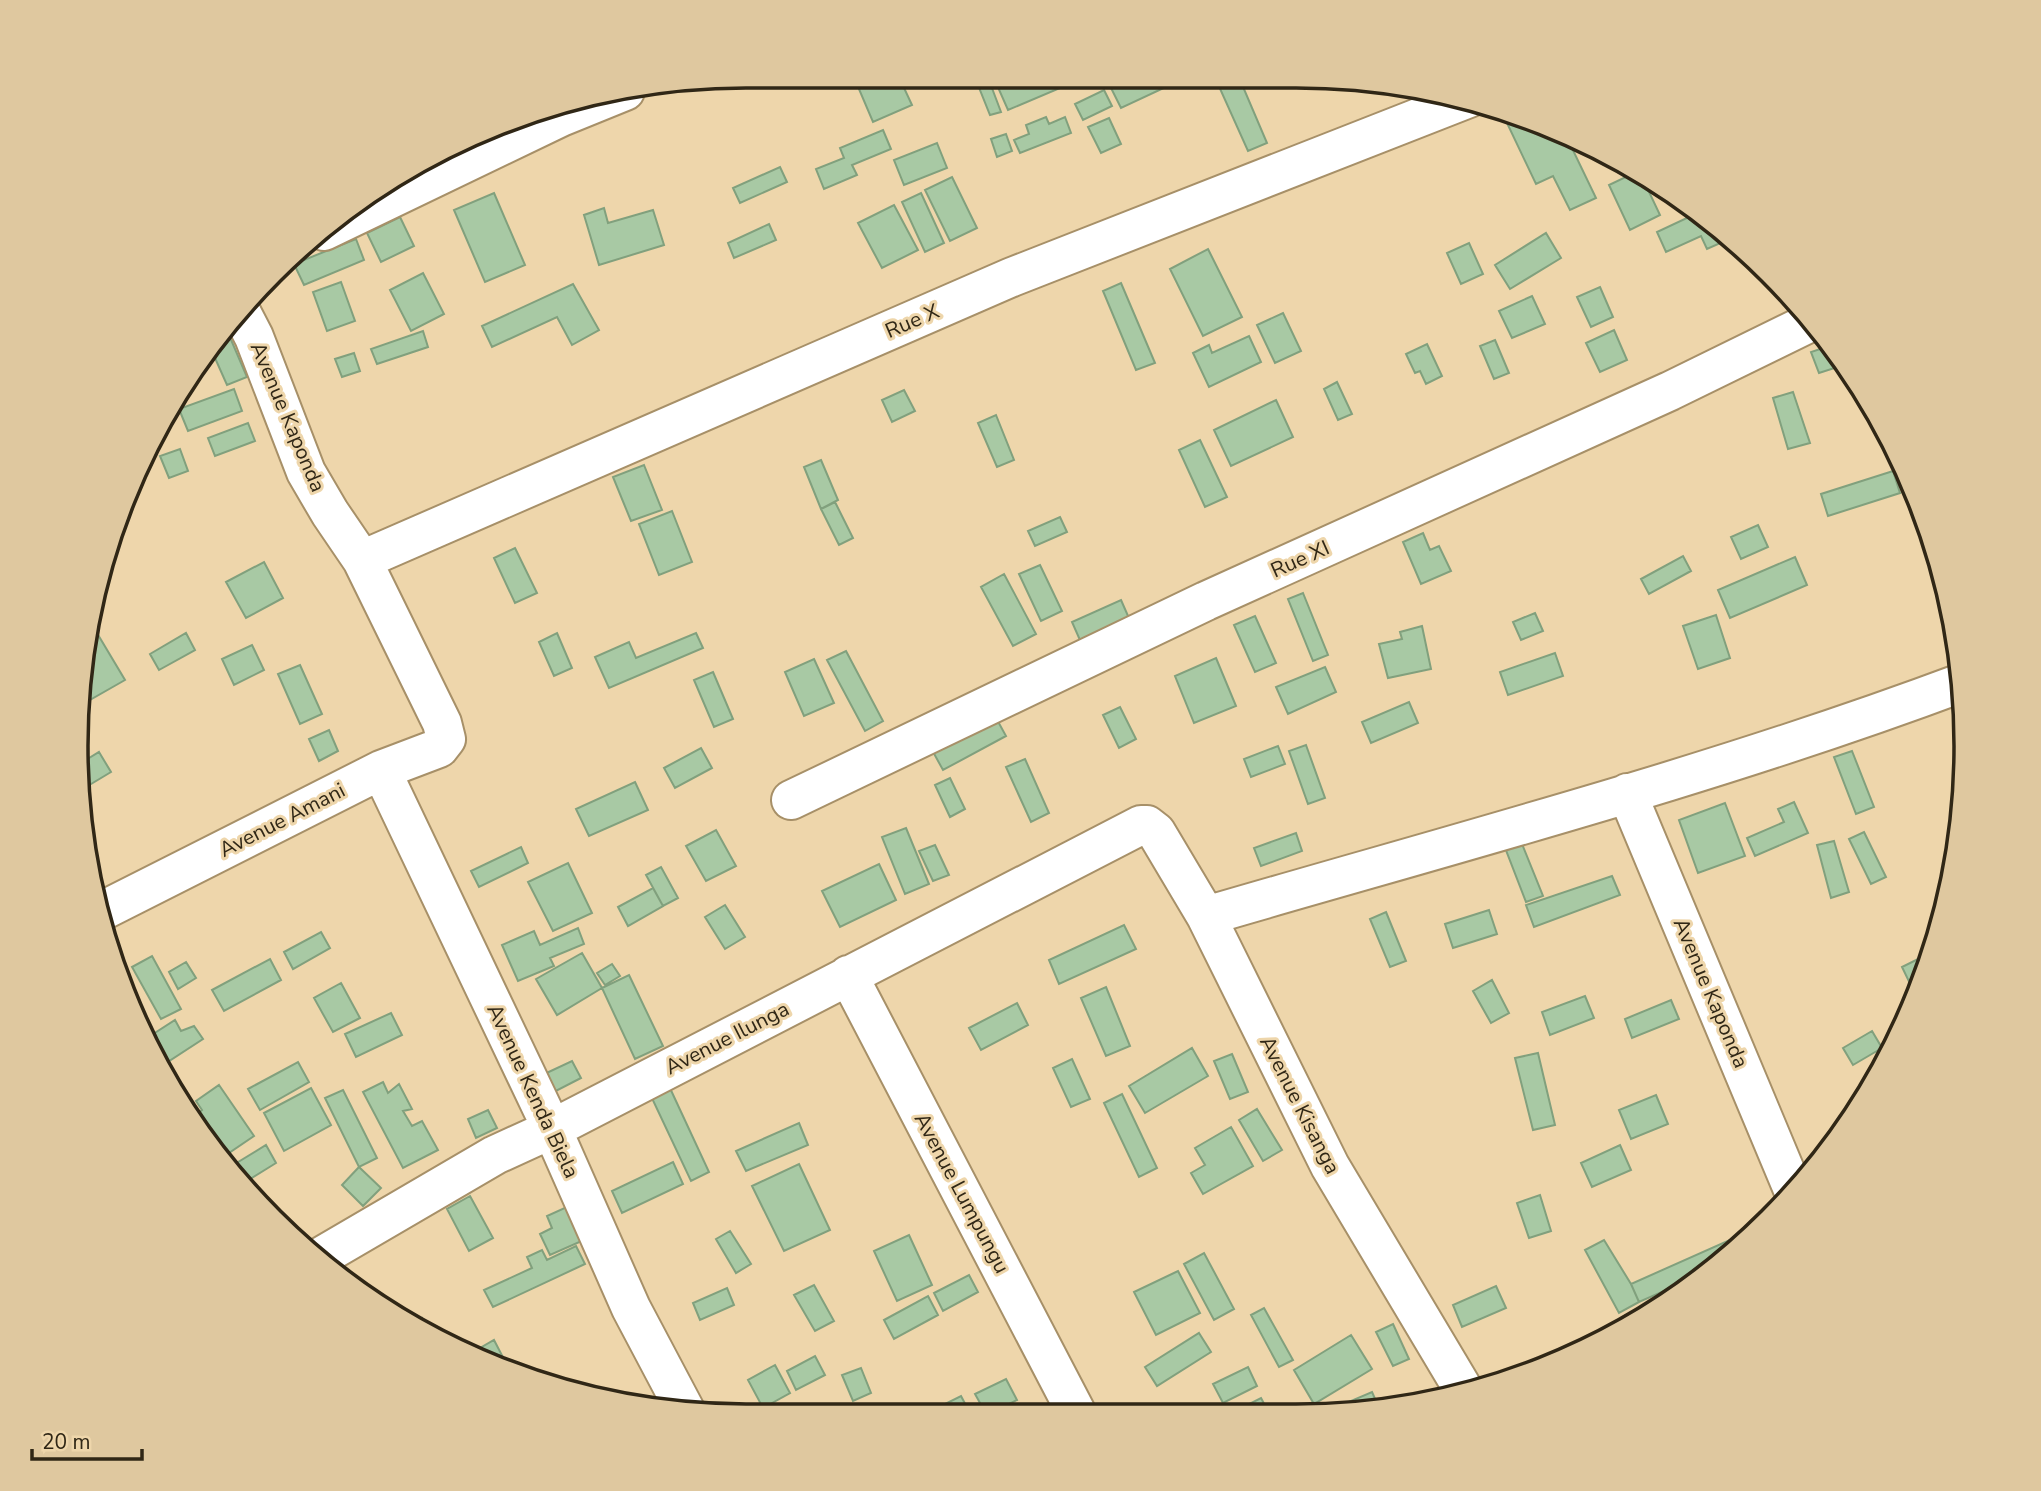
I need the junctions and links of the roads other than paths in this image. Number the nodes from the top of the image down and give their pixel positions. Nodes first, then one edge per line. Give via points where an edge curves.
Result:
1 (1449, 106) edge
2 (583, 108) edge
3 (354, 217) edge
4 (245, 319) edge
5 (1802, 326) edge
6 (362, 560) junction
7 (1951, 691) edge
8 (442, 723) joint
9 (381, 771) junction
10 (1628, 793) junction
11 (791, 800) dead end
12 (1141, 825) joint
13 (108, 908) edge
14 (1206, 916) junction
15 (848, 975) junction
16 (552, 1129) junction
17 (1789, 1180) edge
18 (327, 1253) edge
19 (1459, 1383) edge
20 (679, 1400) edge
21 (1072, 1404) edge

1 - 6 street, Rue X via 1012,277
2 - 3 street
4 - 6 street, Avenue Kaponda via 306,472
5 - 11 street, Rue XI via 1206,601
6 - 8 street, Avenue Kaponda
7 - 10 street
8 - 9 street, Avenue Amani via 446,739 439,747
9 - 13 street, Avenue Amani
9 - 16 street, Avenue Kenda Biela
10 - 14 street
10 - 17 street, Avenue Kaponda
12 - 14 street, Avenue Kisanga via 1156,832
12 - 15 street, Avenue Ilunga
14 - 19 street, Avenue Kisanga via 1329,1166
15 - 16 street, Avenue Ilunga
15 - 21 street, Avenue Lumpungu
16 - 18 street, Avenue Ilunga via 495,1155
16 - 20 street, Avenue Kenda Biela via 631,1308

